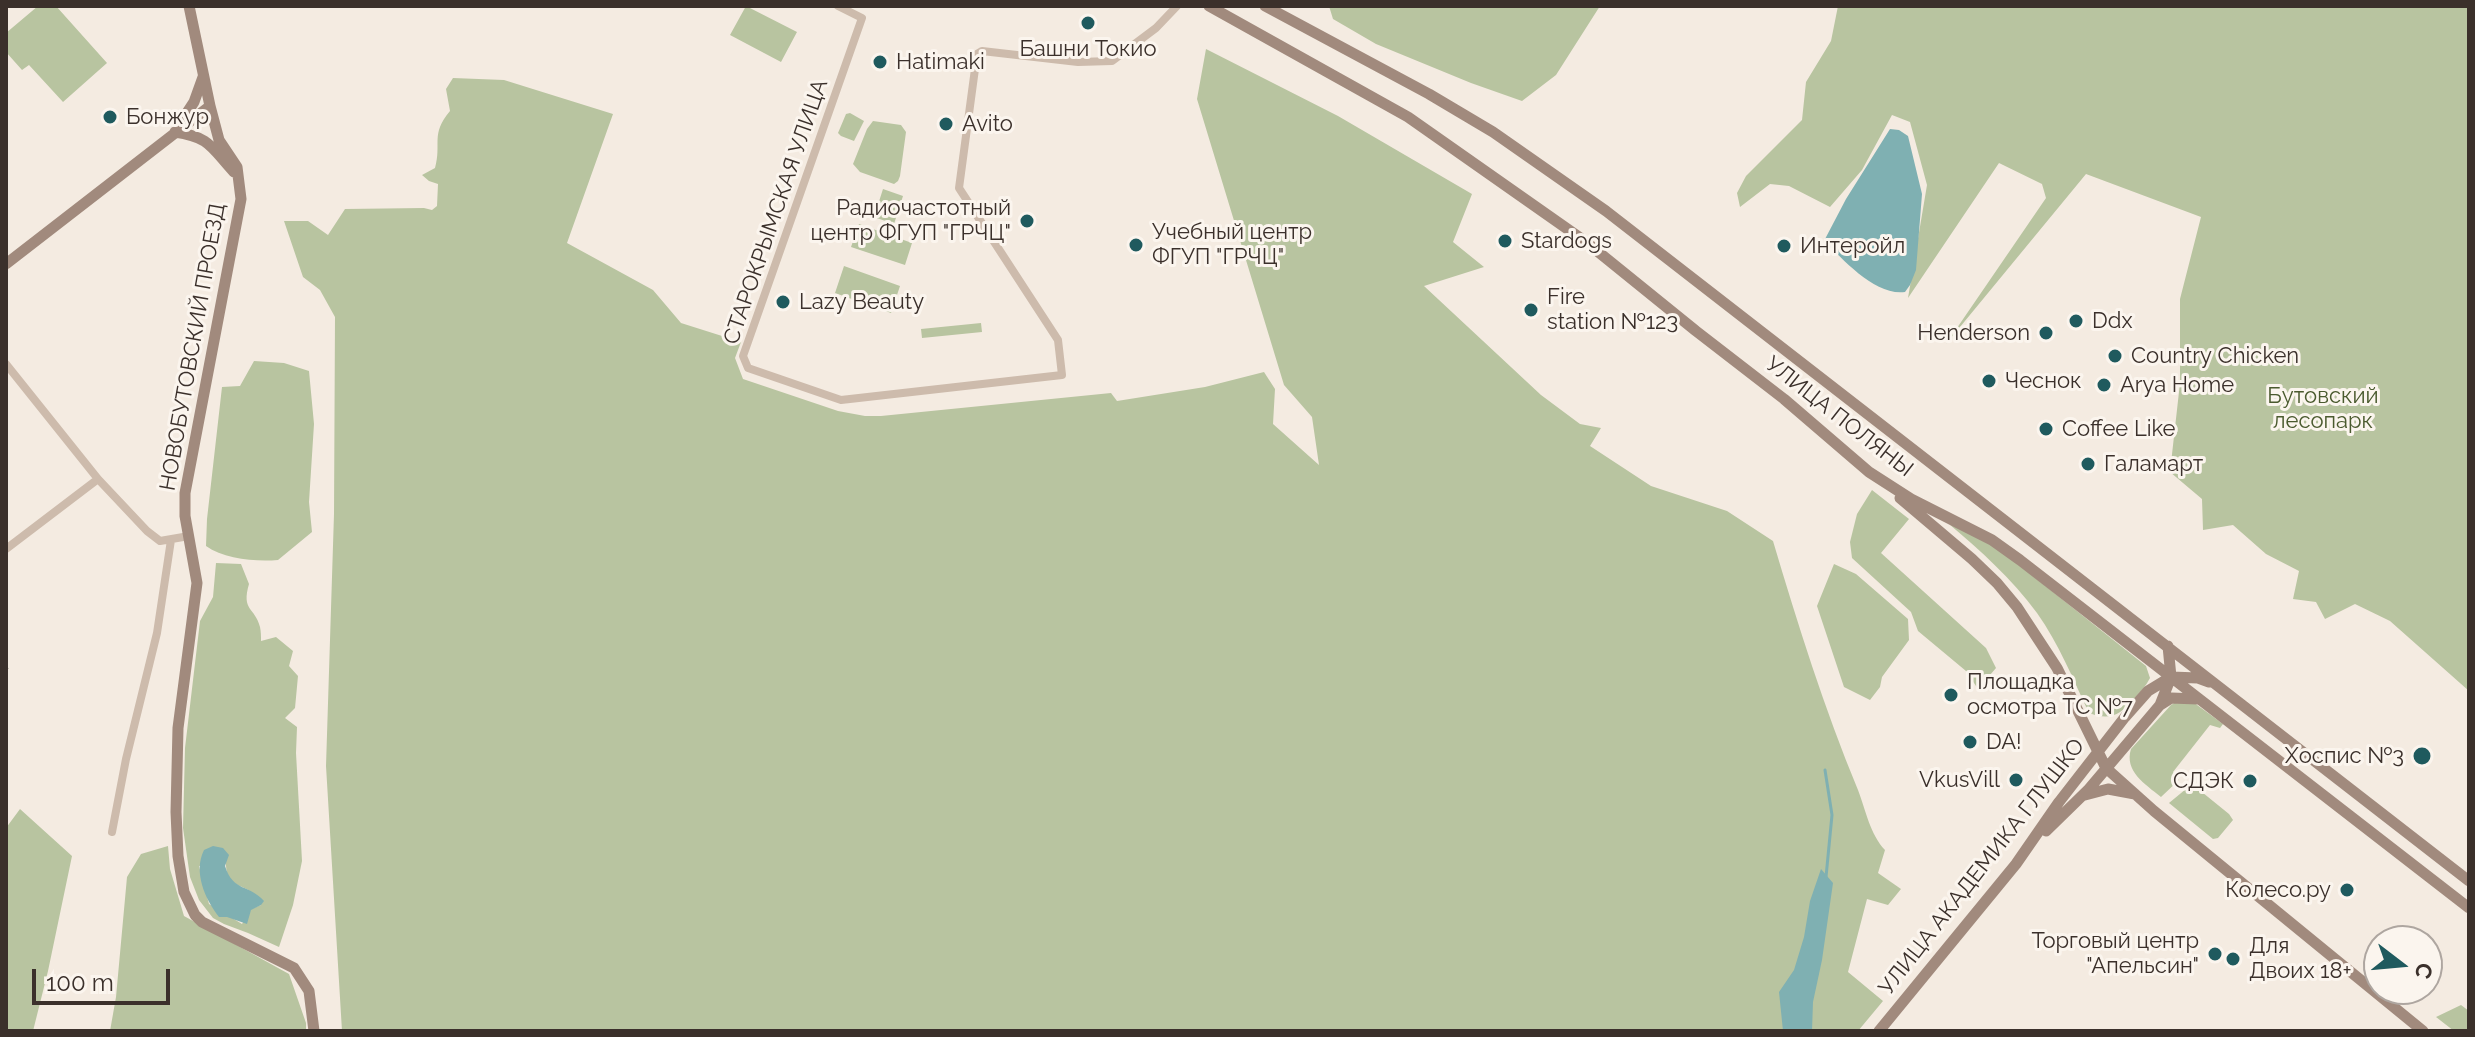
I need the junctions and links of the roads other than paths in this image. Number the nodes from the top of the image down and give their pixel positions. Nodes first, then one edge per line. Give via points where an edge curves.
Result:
1 (189, 6) edge
2 (838, 6) edge
3 (1177, 6) edge
4 (1209, 6) edge
5 (1265, 6) edge
6 (203, 77) junction
7 (210, 106) junction
8 (175, 132) junction
9 (240, 179) junction
10 (6, 264) edge
11 (6, 364) edge
12 (1869, 472) junction
13 (98, 479) junction
14 (189, 536) junction
15 (171, 540) junction
16 (6, 549) edge
17 (2168, 646) junction
18 (2149, 659) junction
19 (2171, 677) junction
20 (2213, 684) junction
21 (2148, 691) junction
22 (2201, 699) junction
23 (2160, 705) junction
24 (2125, 746) junction
25 (2098, 751) junction
26 (2106, 768) junction
27 (2135, 794) junction
28 (2081, 797) junction
29 (112, 832) dead end
30 (2030, 845) junction
31 (2469, 881) edge
32 (2469, 908) edge
33 (314, 1031) edge
34 (1879, 1031) edge
35 (2423, 1031) edge

1 - 6 street, НОВОБУТОВСКИЙ ПРОЕЗД
2 - 3 street, СТАРОКРЫМСКАЯ УЛИЦА via 862,18 743,356 748,368 841,400 1062,375 1058,340 959,188 977,54 1112,61
4 - 12 street, УЛИЦА ПОЛЯНЫ via 1408,117 1487,171 1586,242
5 - 17 street, УЛИЦА ПОЛЯНЫ via 1442,101 1606,211
6 - 7 street, НОВОБУТОВСКИЙ ПРОЕЗД
6 - 8 street
7 - 8 street
7 - 9 street, НОВОБУТОВСКИЙ ПРОЕЗД via 219,140
8 - 9 street via 205,140
8 - 10 street
9 - 14 street, НОВОБУТОВСКИЙ ПРОЕЗД via 241,199 185,493
11 - 13 street
12 - 18 street, УЛИЦА ПОЛЯНЫ via 1992,540
12 - 25 street via 1972,559 2017,607 2057,668
13 - 15 street via 147,531 160,541
13 - 16 street
14 - 15 street
14 - 33 street, НОВОБУТОВСКИЙ ПРОЕЗД via 197,583 177,770 184,892 202,922 294,968 309,991
15 - 29 street via 157,633
17 - 19 street
17 - 20 street, УЛИЦА ПОЛЯНЫ
18 - 19 street, УЛИЦА ПОЛЯНЫ
18 - 21 street via 2154,674
19 - 20 street
19 - 21 street, УЛИЦА АКАДЕМИКА ГЛУШКО
19 - 22 street, УЛИЦА ПОЛЯНЫ
19 - 23 street
20 - 31 street, УЛИЦА ПОЛЯНЫ
21 - 25 street, УЛИЦА АКАДЕМИКА ГЛУШКО
22 - 23 street via 2171,698
22 - 32 street, УЛИЦА ПОЛЯНЫ
23 - 24 street
24 - 25 street
24 - 26 street
24 - 27 street via 2120,768
25 - 26 street
25 - 30 street, УЛИЦА АКАДЕМИКА ГЛУШКО
26 - 27 street
26 - 28 street
27 - 28 street via 2108,789
27 - 35 street
28 - 30 street
30 - 34 street, УЛИЦА АКАДЕМИКА ГЛУШКО

